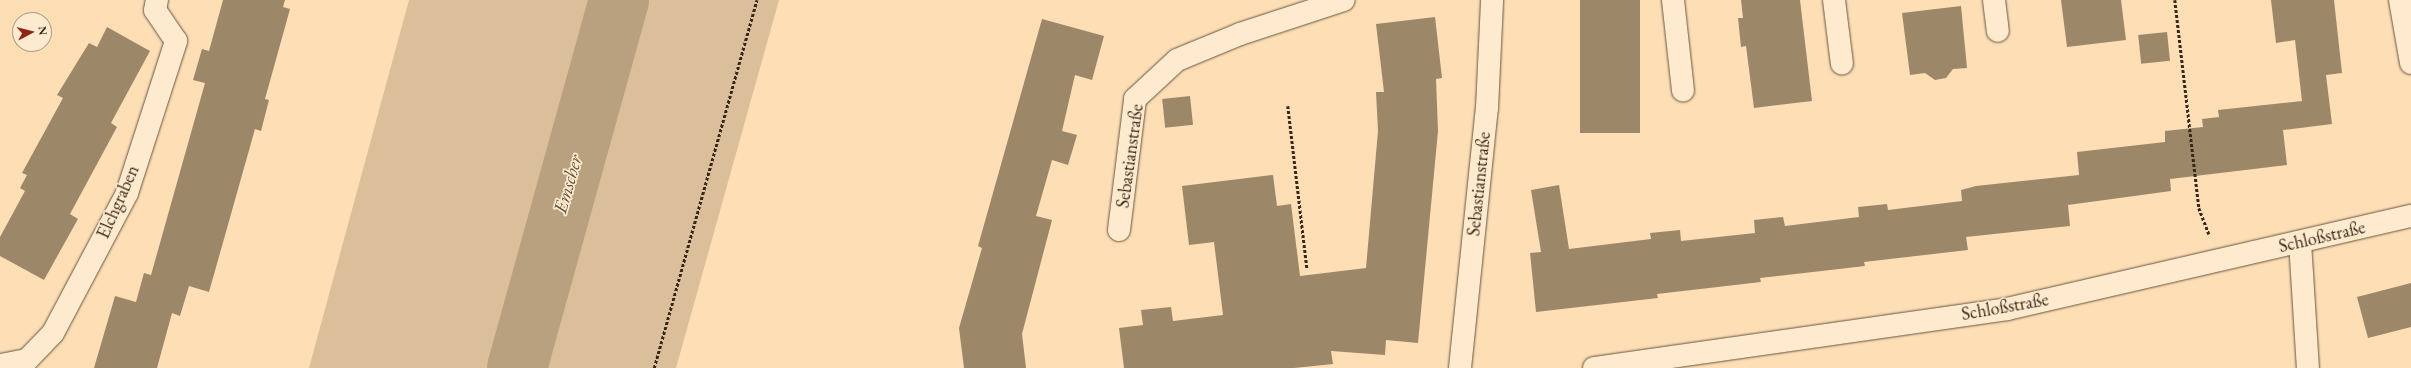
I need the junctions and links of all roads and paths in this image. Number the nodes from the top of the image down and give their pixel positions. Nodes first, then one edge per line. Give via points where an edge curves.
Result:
1 (757, 0) edge
2 (1344, 0) edge
3 (1492, 0) edge
4 (1673, 0) edge
5 (1834, 0) edge
6 (1994, 0) edge
7 (2175, 0) edge
8 (2400, 0) edge
9 (156, 5) edge
10 (1998, 32) dead end
11 (2411, 63) edge
12 (1842, 64) dead end
13 (1683, 90) dead end
14 (1288, 106) dead end
15 (2411, 216) edge
16 (1119, 230) dead end
17 (2300, 242) junction
18 (2218, 260) junction
19 (1307, 268) dead end
20 (0, 363) edge
21 (654, 368) edge
22 (1460, 368) edge
23 (1594, 368) edge
24 (2308, 368) edge

1 - 21 path
2 - 16 street, Sebastianstraße via 1240,34 1177,60 1135,99
3 - 22 street, Sebastianstraße via 1487,108
4 - 13 street
5 - 12 street
6 - 10 street
7 - 18 path via 2198,208
8 - 11 street
9 - 20 street, Elchgraben via 176,41 127,193 53,332 27,360
14 - 19 path
15 - 17 street, Schloßstraße
17 - 18 street, Schloßstraße
17 - 24 street
18 - 23 street, Schloßstraße via 2007,309

